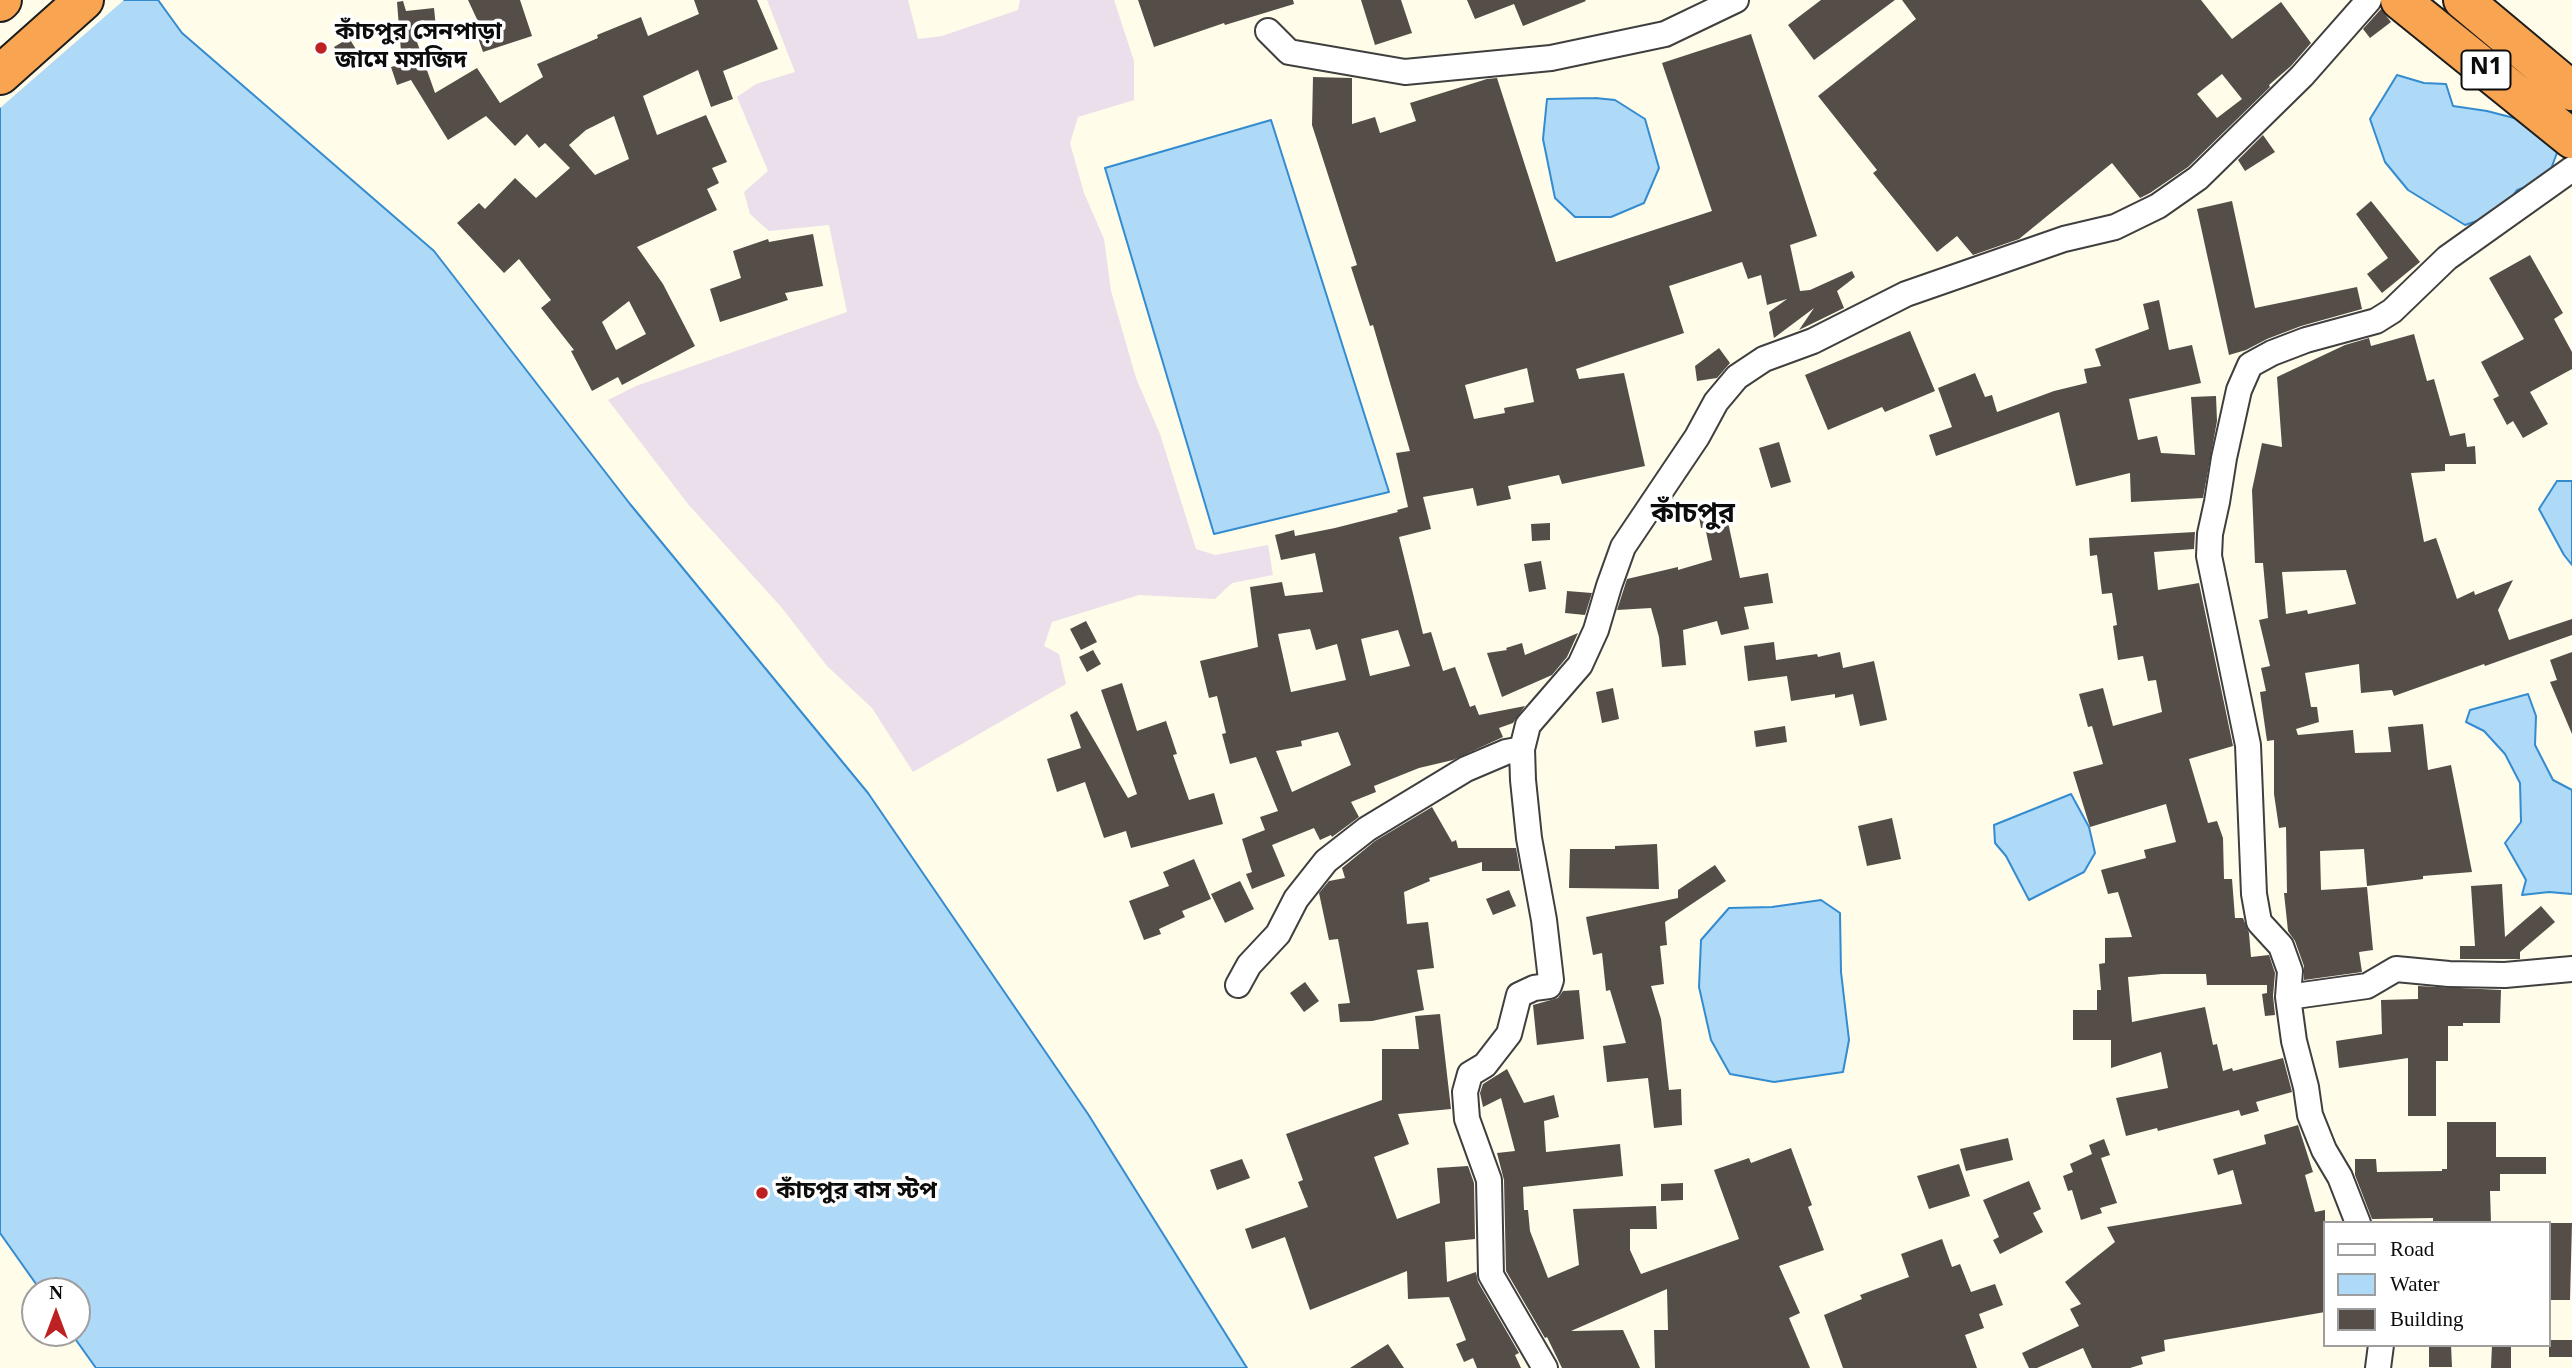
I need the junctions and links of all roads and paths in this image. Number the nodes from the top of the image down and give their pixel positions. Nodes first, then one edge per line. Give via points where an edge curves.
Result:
1 (50, 0) edge
2 (84, 0) edge
3 (1736, 0) edge
4 (2369, 0) edge
5 (2400, 0) edge
6 (2463, 0) edge
7 (1268, 31) dead end
8 (0, 43) edge
9 (0, 75) edge
10 (2572, 91) edge
11 (2572, 139) edge
12 (2572, 169) edge
13 (1522, 749) junction
14 (2572, 969) edge
15 (1238, 985) dead end
16 (2288, 997) junction
17 (2357, 1221) edge
18 (2381, 1347) edge
19 (1545, 1368) edge
20 (2378, 1368) edge

1 - 8 highway
2 - 9 highway
3 - 7 street via 1665,34 1551,58 1405,72 1289,52
4 - 13 street via 2302,76 2197,178 2158,206 2115,226 1906,294 1813,341 1764,359 1737,377 1716,401 1623,547 1580,665 1528,725
5 - 11 highway, N1
6 - 10 highway, N1
12 - 16 street via 2447,258 2392,311 2376,321 2272,353 2250,365 2239,390 2209,556 2248,744 2259,922 2281,946 2290,971
13 - 15 street via 1455,775 1367,829 1326,861
13 - 19 street via 1529,838 1551,980 1549,986 1519,995 1509,1034 1485,1065 1470,1074 1465,1092 1467,1119 1489,1180 1491,1275
14 - 16 street via 2505,975 2396,969 2367,986
16 - 17 street via 2310,1115
18 - 20 street

